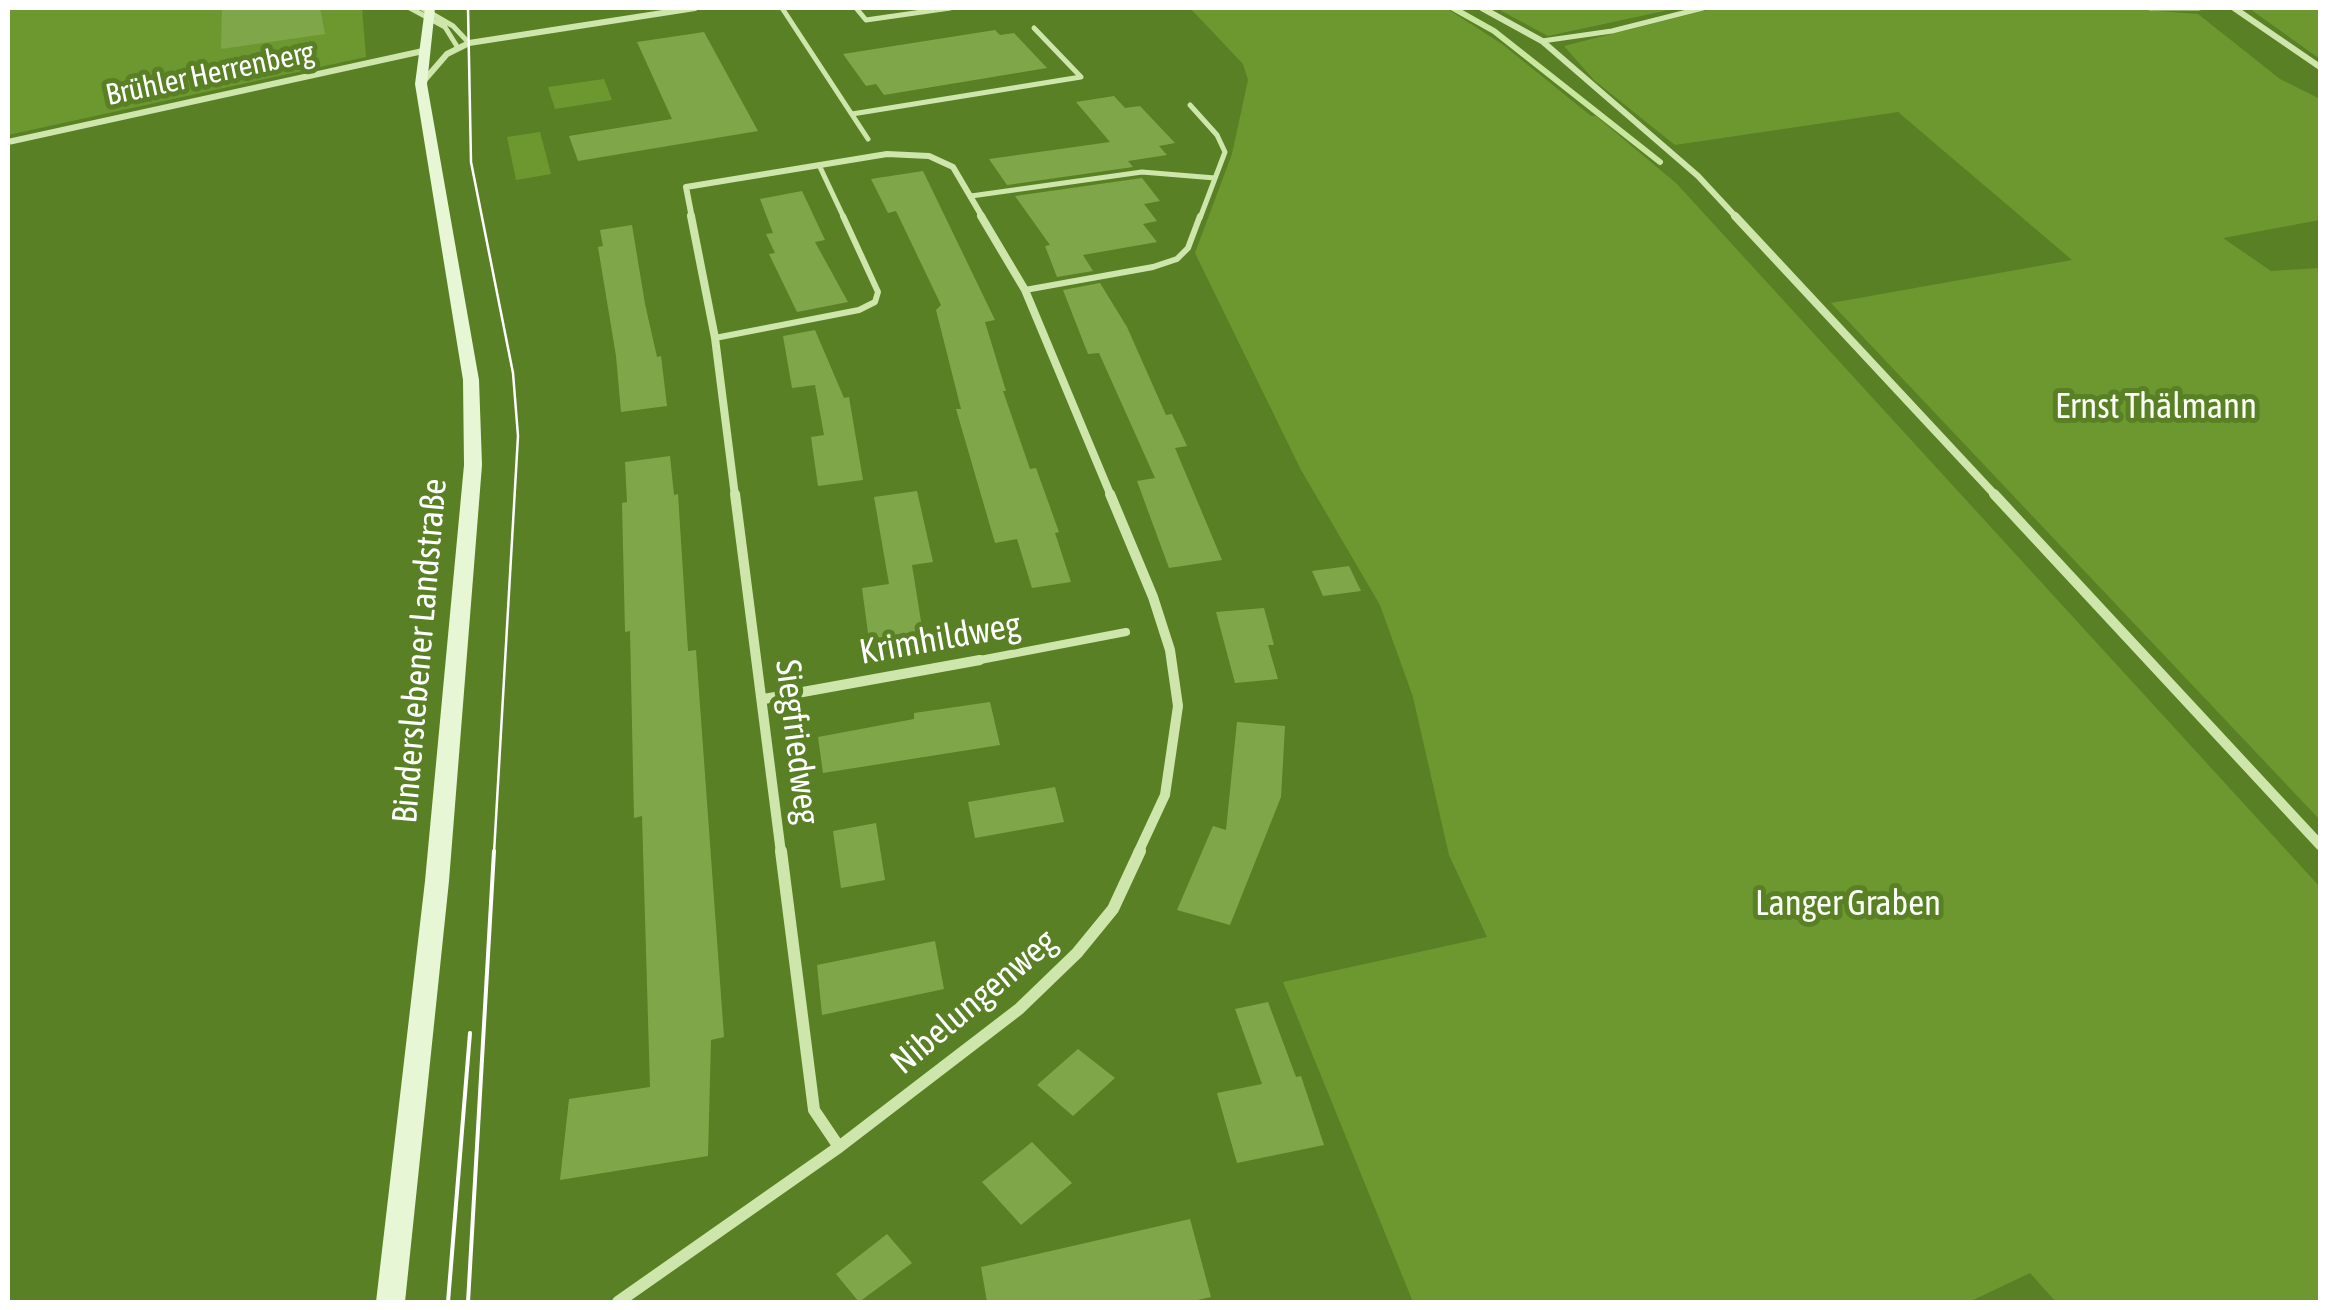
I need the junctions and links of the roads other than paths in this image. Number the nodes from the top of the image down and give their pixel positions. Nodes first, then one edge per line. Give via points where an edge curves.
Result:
1 (410, 8) edge
2 (696, 8) edge
3 (782, 8) edge
4 (856, 8) edge
5 (950, 8) edge
6 (1482, 8) edge
7 (1703, 8) edge
8 (2150, 8) edge
9 (2200, 8) edge
10 (2234, 8) edge
11 (660, 10) edge
12 (427, 11) edge
13 (1034, 28) dead end
14 (1542, 41) junction
15 (469, 43) junction
16 (458, 48) junction
17 (423, 51) junction
18 (2320, 67) edge
19 (421, 84) junction
20 (1190, 105) dead end
21 (852, 114) junction
22 (868, 139) dead end
23 (8, 142) edge
24 (819, 166) junction
25 (1216, 178) junction
26 (971, 196) junction
27 (1025, 290) junction
28 (715, 338) junction
29 (1126, 632) dead end
30 (980, 660) joint
31 (764, 699) junction
32 (2320, 845) edge
33 (839, 1147) junction
34 (390, 1302) edge
35 (618, 1302) edge

1 - 12 lane
2 - 11 street
3 - 21 lane
4 - 5 lane via 866,20
6 - 14 street
7 - 14 lane
8 - 9 lane
10 - 18 street
11 - 15 street
12 - 15 lane
12 - 16 lane
12 - 17 main road, Binderslebener Landstraße
13 - 21 lane via 1082,77
14 - 32 street via 1698,176
15 - 16 street
16 - 19 street
17 - 19 main road, Binderslebener Landstraße
17 - 23 street, Brühler Herrenberg
19 - 34 main road, Binderslebener Landstraße via 470,380 474,464
20 - 25 lane via 1225,152
21 - 22 lane
24 - 26 street, Nibelungenweg via 898,153 929,156 952,167
24 - 28 street, Siegfriedweg via 686,188
24 - 28 lane via 878,292 875,302
25 - 26 lane via 1142,172
25 - 27 lane via 1188,248 1177,259
26 - 27 street, Nibelungenweg
27 - 33 street, Nibelungenweg via 1163,626 1178,706 1165,795 1114,909 1077,953 1019,1009
28 - 31 street, Siegfriedweg
29 - 30 lane, Krimhildweg
30 - 31 street, Krimhildweg
31 - 33 street, Siegfriedweg via 814,1110
33 - 35 street, Nibelungenweg

